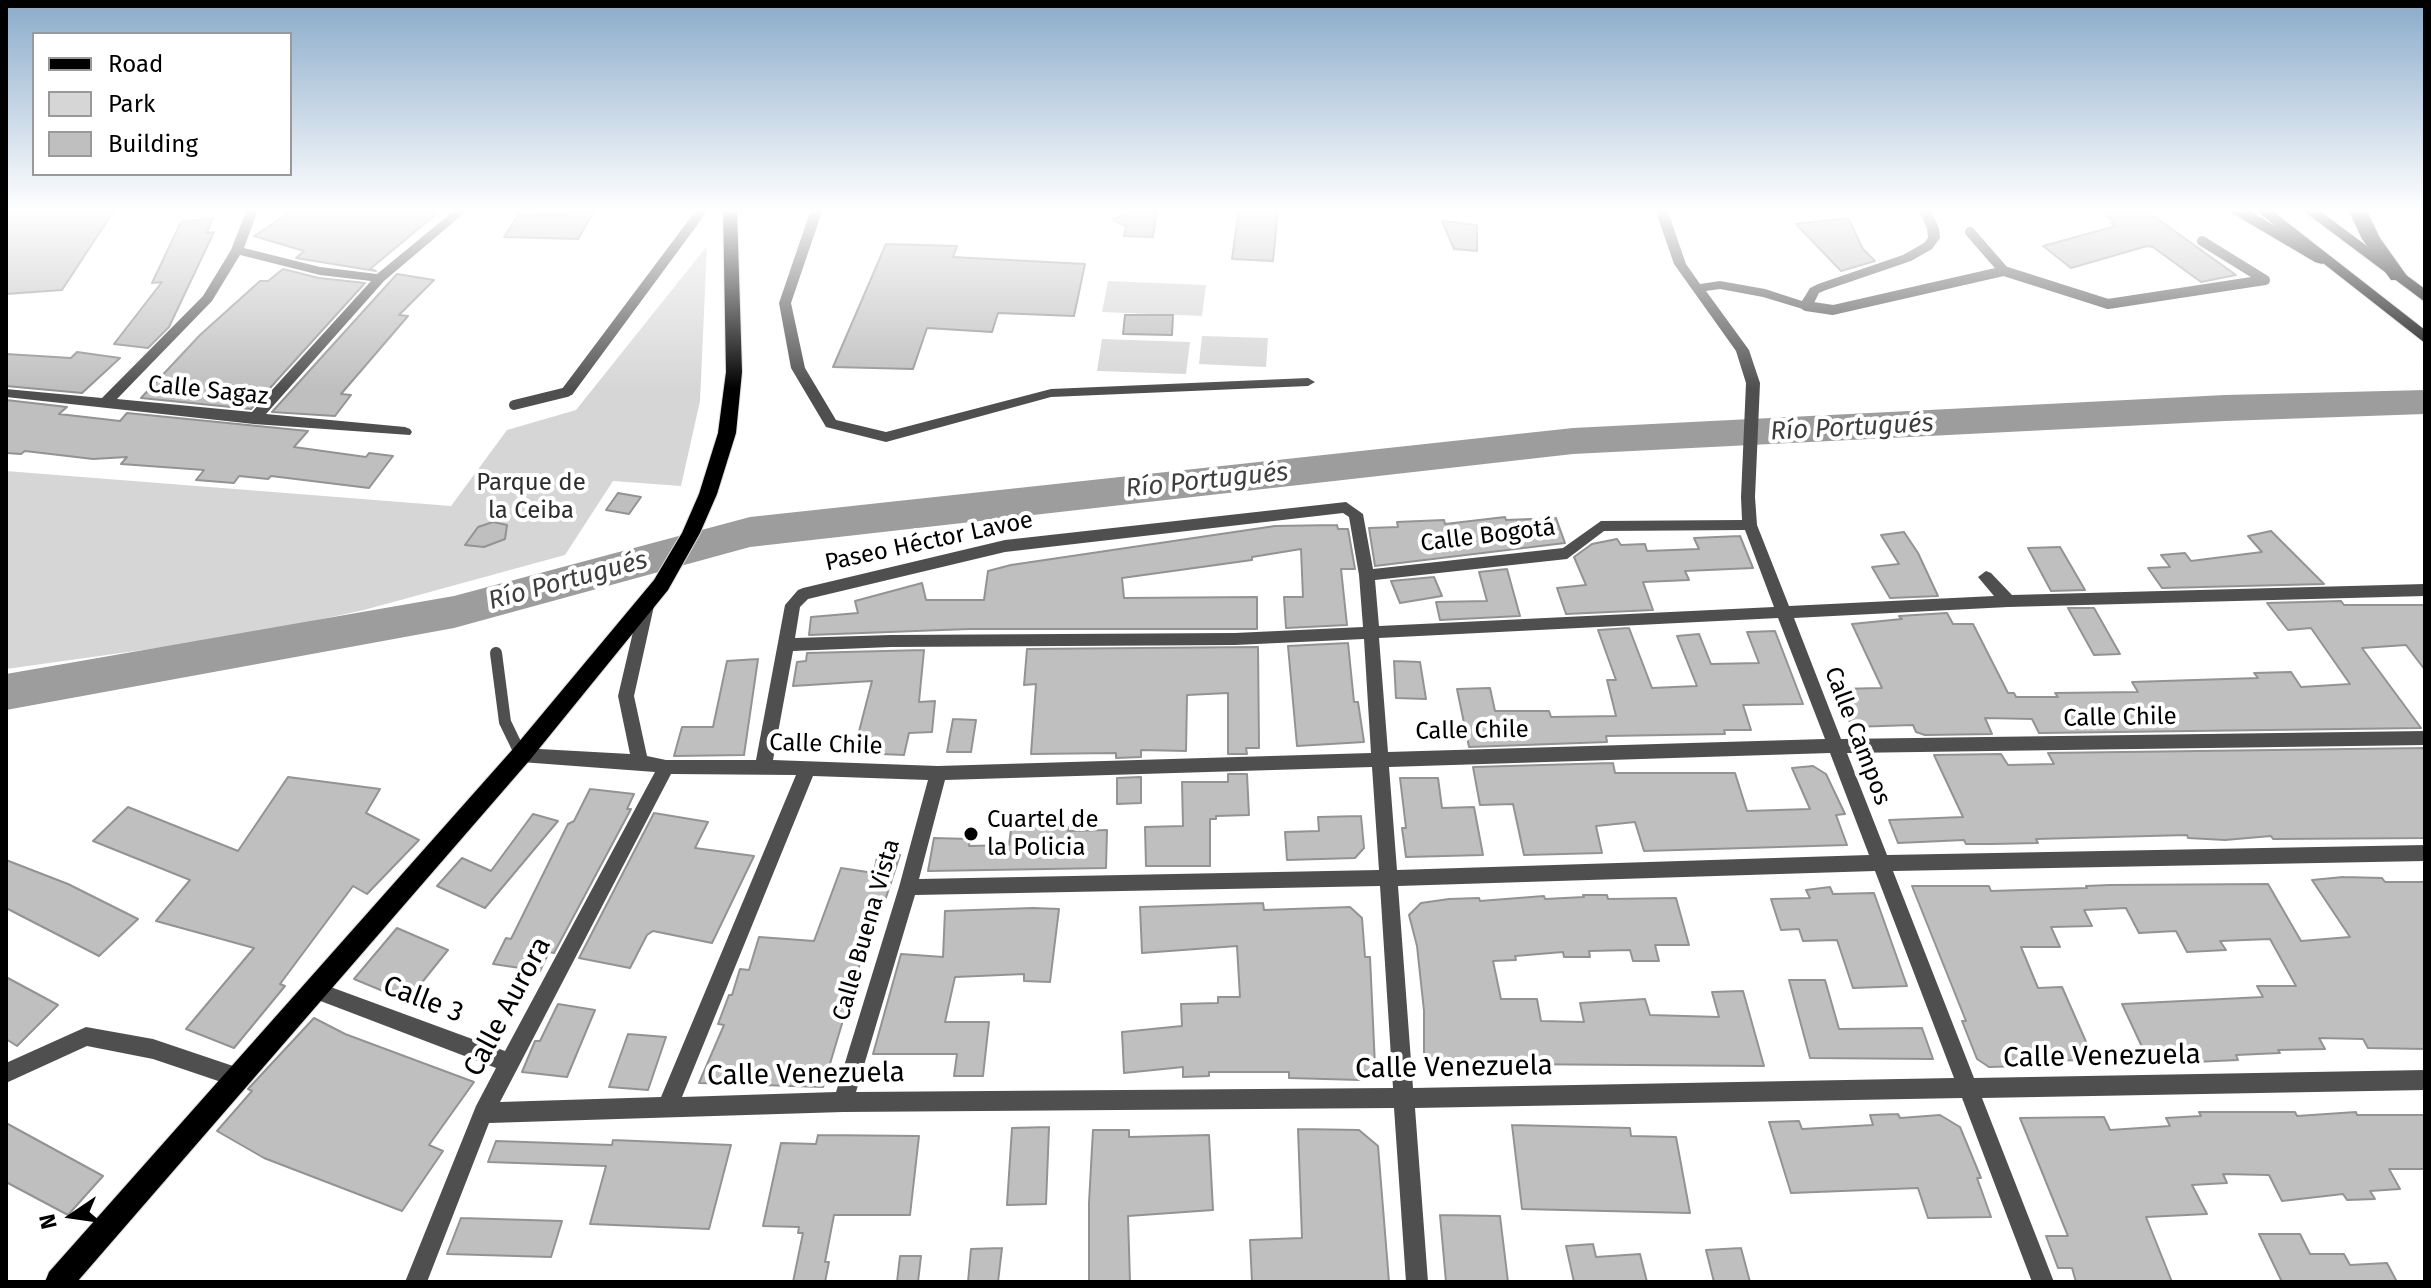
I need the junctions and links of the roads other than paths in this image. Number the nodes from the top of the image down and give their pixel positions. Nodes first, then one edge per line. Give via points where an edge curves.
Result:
1 (225, 269) edge
2 (313, 269) edge
3 (391, 269) edge
4 (658, 269) edge
5 (731, 269) edge
6 (797, 269) edge
7 (1683, 269) edge
8 (1874, 269) edge
9 (2247, 269) edge
10 (2336, 269) edge
11 (2389, 269) edge
12 (2393, 269) edge
13 (2004, 271) joint
14 (2398, 276) junction
15 (380, 278) junction
16 (1695, 288) junction
17 (2425, 297) edge
18 (1806, 306) junction
19 (2425, 338) edge
20 (1308, 382) dead end
21 (567, 392) joint
22 (6, 393) edge
23 (106, 402) junction
24 (514, 405) dead end
25 (254, 419) junction
26 (405, 432) dead end
27 (1750, 525) junction
28 (1367, 575) junction
29 (1986, 577) dead end
30 (2425, 590) edge
31 (2008, 601) junction
32 (646, 606) junction
33 (1785, 613) junction
34 (1370, 633) junction
35 (785, 645) junction
36 (496, 653) dead end
37 (2425, 738) edge
38 (1836, 746) junction
39 (521, 755) junction
40 (1381, 758) junction
41 (640, 762) junction
42 (666, 767) junction
43 (763, 767) junction
44 (807, 769) junction
45 (938, 773) junction
46 (2425, 853) edge
47 (1880, 863) junction
48 (1390, 878) junction
49 (908, 887) junction
50 (317, 991) junction
51 (510, 1063) junction
52 (6, 1073) edge
53 (239, 1078) junction
54 (2425, 1080) edge
55 (1967, 1087) junction
56 (1404, 1098) junction
57 (843, 1102) junction
58 (668, 1106) junction
59 (483, 1113) junction
60 (59, 1282) edge
61 (416, 1282) edge
62 (1417, 1282) edge
63 (2043, 1282) edge

1 - 23 street via 208,298
2 - 15 street
3 - 15 street
4 - 21 street
5 - 32 main road via 734,372 727,433 691,533
6 - 20 street via 785,303 798,368 831,424 886,437 1051,393
7 - 16 street, Calle Campos
8 - 18 street via 1814,291
9 - 13 lane via 2265,280 2108,304
10 - 19 main road
11 - 14 main road
12 - 14 highway
13 - 18 lane via 1833,310
14 - 17 main road
15 - 25 street
16 - 18 street via 1720,285
16 - 27 street, Calle Campos via 1742,350 1753,383
21 - 24 lane
22 - 23 street, Calle Sagaz
23 - 25 street, Calle Sagaz
25 - 26 street, Calle Sagaz
27 - 28 street, Calle Bogotá via 1601,526 1567,553
27 - 33 street, Calle Campos
28 - 34 street
28 - 35 street, Paseo Héctor Lavoe via 1356,514 1346,507 1005,546 803,594 797,598
29 - 31 street
30 - 31 street
31 - 33 street
32 - 39 main road
32 - 41 street via 626,696
33 - 34 street
33 - 38 street, Calle Campos
34 - 35 street
34 - 40 street
35 - 43 street
36 - 39 lane via 505,722
37 - 38 street, Calle Chile
38 - 40 street, Calle Chile
38 - 47 street, Calle Campos
39 - 41 street, Calle Chile
39 - 50 main road
40 - 45 street, Calle Chile
40 - 48 street
41 - 42 street, Calle Chile
42 - 43 street, Calle Chile
42 - 51 street, Calle Aurora
43 - 44 street, Calle Chile
44 - 45 street, Calle Chile
44 - 58 street
45 - 49 street, Calle Buena Vista
46 - 47 street
47 - 48 street
47 - 55 street, Calle Campos
48 - 49 street
48 - 56 street
49 - 57 street, Calle Buena Vista
50 - 51 street, Calle 3
50 - 53 main road
51 - 59 street, Calle Aurora
52 - 53 street via 86,1036 153,1049
53 - 60 main road
54 - 55 street, Calle Venezuela
55 - 56 street, Calle Venezuela
55 - 63 street, Calle Campos
56 - 57 street, Calle Venezuela
56 - 62 street
57 - 58 street, Calle Venezuela
58 - 59 street, Calle Venezuela
59 - 61 street, Calle Aurora

